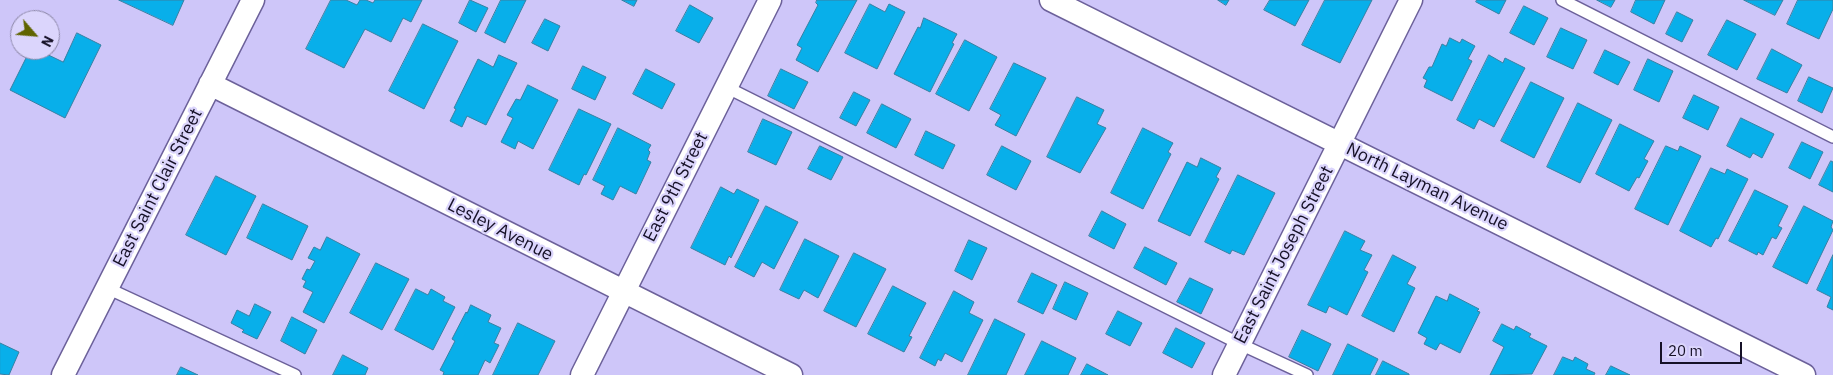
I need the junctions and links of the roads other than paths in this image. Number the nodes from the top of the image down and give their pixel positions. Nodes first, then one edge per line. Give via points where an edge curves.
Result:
1 (253, 0) edge
2 (770, 0) edge
3 (1051, 0) edge
4 (1411, 0) edge
5 (1562, 0) edge
6 (210, 84) junction
7 (726, 87) junction
8 (1833, 137) edge
9 (1340, 144) junction
10 (107, 288) junction
11 (624, 292) junction
12 (1240, 344) junction
13 (63, 375) edge
14 (294, 375) edge
15 (582, 375) edge
16 (791, 375) edge
17 (1224, 375) edge
18 (1307, 375) edge
19 (1804, 375) edge

1 - 6 street, East Saint Clair Street
2 - 7 street, East 9th Street
3 - 9 street, North Layman Avenue
4 - 9 street, East Saint Joseph Street
5 - 8 lane
6 - 10 street, East Saint Clair Street
6 - 11 street, Lesley Avenue
7 - 11 street, East 9th Street
7 - 12 lane
9 - 12 street, East Saint Joseph Street
9 - 19 street, North Layman Avenue
10 - 13 street, East Saint Clair Street
10 - 14 lane
11 - 15 street, East 9th Street
11 - 16 street, Lesley Avenue
12 - 17 street, East Saint Joseph Street
12 - 18 lane

